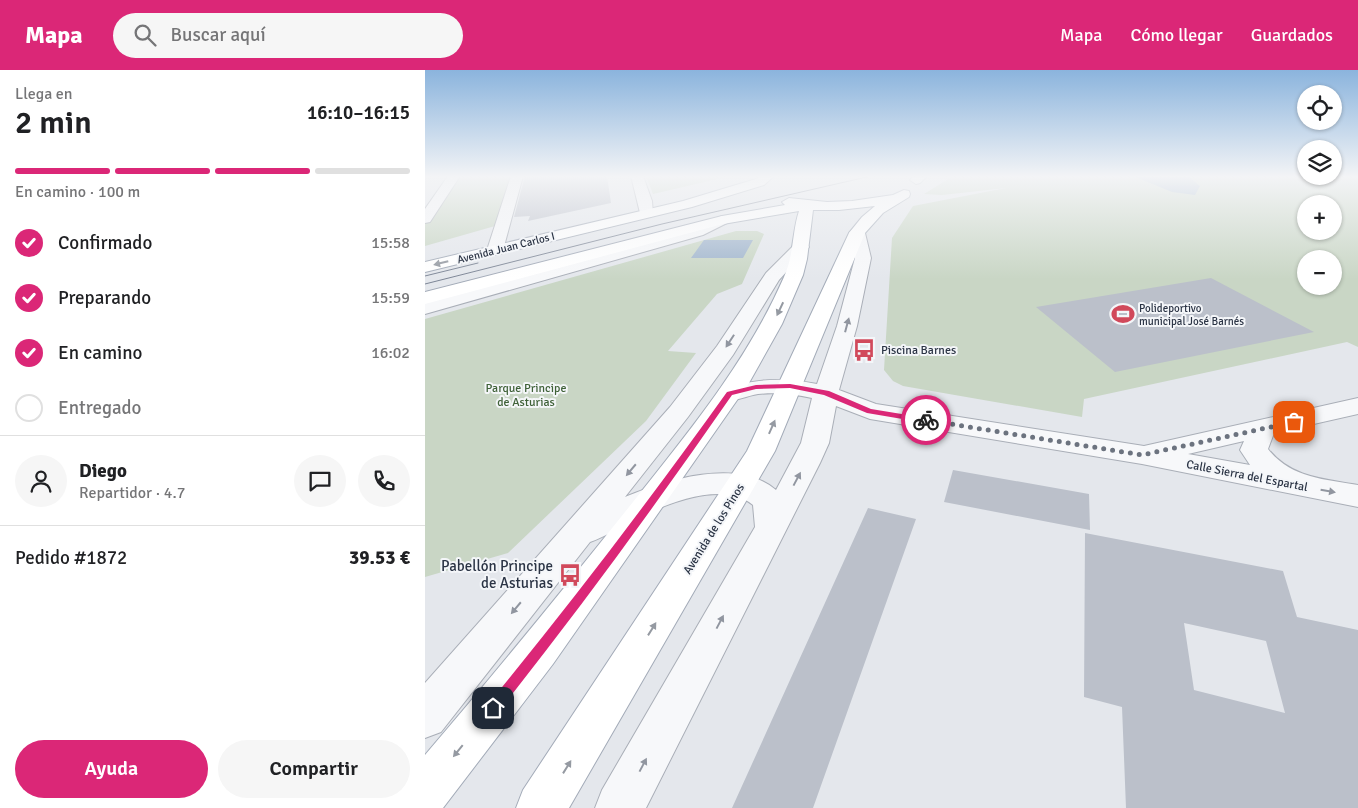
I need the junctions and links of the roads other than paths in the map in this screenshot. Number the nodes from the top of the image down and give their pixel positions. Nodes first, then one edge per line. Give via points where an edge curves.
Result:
1 (507, 210) edge
2 (646, 210) edge
3 (660, 210) edge
4 (776, 210) edge
5 (806, 210) edge
6 (876, 210) edge
7 (646, 214) junction
8 (721, 220) junction
9 (857, 233) junction
10 (801, 247) junction
11 (495, 250) junction
12 (425, 267) edge
13 (425, 298) edge
14 (425, 308) edge
15 (790, 386) junction
16 (826, 393) junction
17 (729, 394) junction
18 (1358, 406) edge
19 (869, 411) junction
20 (1263, 428) junction
21 (815, 443) junction
22 (1142, 455) junction
23 (741, 486) junction
24 (1298, 486) junction
25 (1358, 496) edge
26 (653, 498) junction
27 (771, 528) junction
28 (567, 546) junction
29 (425, 716) edge
30 (425, 792) edge
31 (541, 808) edge
32 (620, 808) edge

1 - 11 street
2 - 7 street
3 - 7 main road, Avenida Juan Carlos I
4 - 8 main road
5 - 10 main road
6 - 9 main road, Avenida de los Pinos
7 - 11 main road, Avenida Juan Carlos I
8 - 13 main road
8 - 14 street via 698,232
9 - 15 main road, Avenida de los Pinos
16 -> 9 street via 847,326 863,258
10 -> 17 main road via 782,306
10 -> 28 street via 772,276 725,350 679,412
11 -> 12 main road, Avenida Juan Carlos I
15 - 16 street, Calle Sierra del Espartal
15 - 17 street, Calle Sierra del Espartal via 756,387
23 -> 15 main road, Avenida de los Pinos via 761,451
16 - 19 street, Calle Sierra del Espartal
16 - 21 street
17 - 26 main road
18 - 20 street
19 - 21 street via 850,417
19 - 22 street, Calle Sierra del Espartal
20 - 22 street
20 - 24 street via 1254,450 1258,457 1278,475
27 -> 21 street
22 - 24 street, Calle Sierra del Espartal
23 - 26 street via 707,485
23 - 27 street via 766,500 771,511
31 -> 23 main road, Avenida de los Pinos
24 -> 25 street, Calle Sierra del Espartal
26 - 28 street via 607,518
26 -> 30 main road via 539,651
32 -> 27 street
28 -> 29 street

